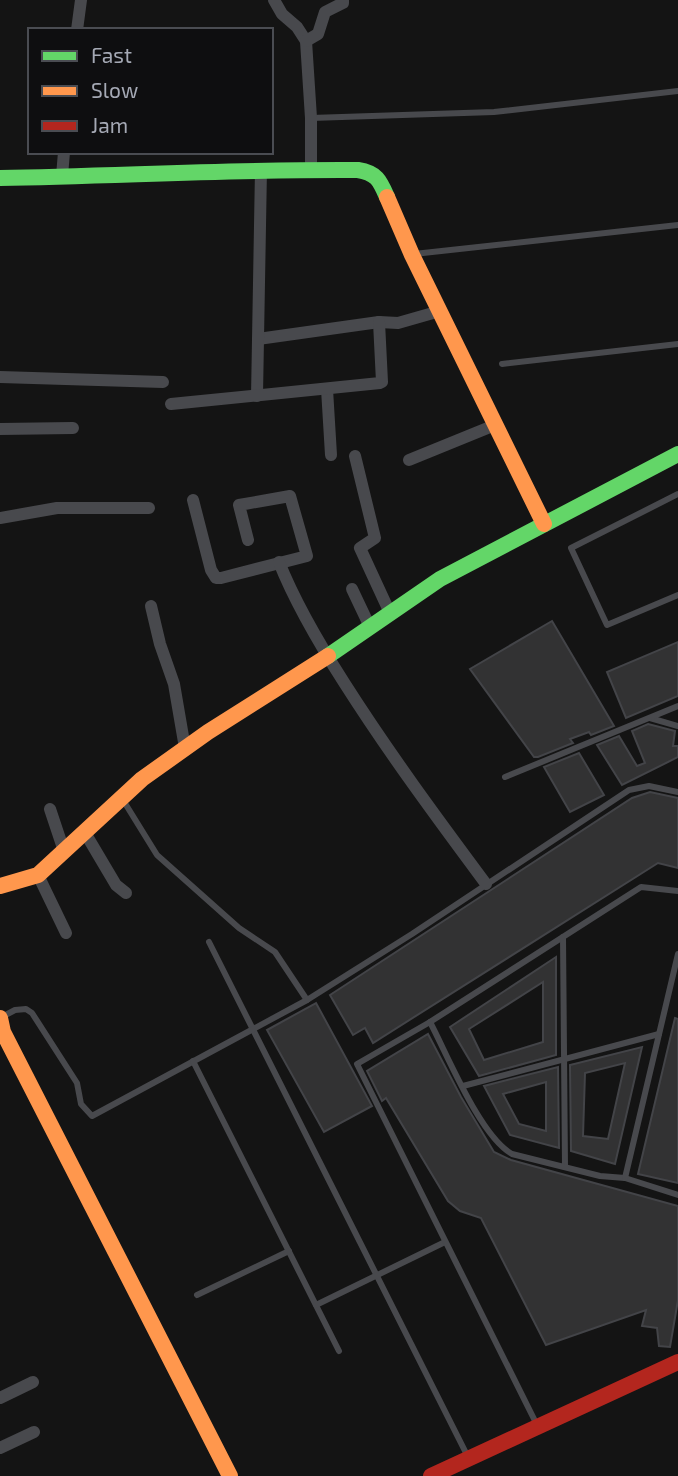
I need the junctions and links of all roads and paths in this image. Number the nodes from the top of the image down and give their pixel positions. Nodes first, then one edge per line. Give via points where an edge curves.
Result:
1 (81, 0) edge
2 (274, 0) edge
3 (343, 0) edge
4 (77, 28) edge
5 (306, 41) junction
6 (678, 91) edge
7 (311, 118) junction
8 (64, 154) edge
9 (261, 169) junction
10 (311, 169) junction
11 (62, 176) junction
12 (0, 178) edge
13 (678, 225) edge
14 (412, 255) junction
15 (440, 311) junction
16 (379, 323) junction
17 (258, 339) junction
18 (678, 344) edge
19 (502, 363) dead end
20 (0, 377) edge
21 (163, 382) dead end
22 (327, 389) junction
23 (257, 396) junction
24 (171, 404) dead end
25 (495, 425) junction
26 (73, 428) dead end
27 (0, 429) edge
28 (678, 454) edge
29 (331, 455) dead end
30 (355, 456) dead end
31 (409, 460) dead end
32 (678, 494) edge
33 (193, 500) dead end
34 (149, 509) dead end
35 (0, 518) edge
36 (544, 524) junction
37 (248, 540) dead end
38 (279, 562) junction
39 (352, 589) dead end
40 (678, 595) edge
41 (151, 606) dead end
42 (390, 613) junction
43 (370, 627) junction
44 (327, 656) junction
45 (678, 706) edge
46 (648, 717) junction
47 (678, 726) edge
48 (185, 748) junction
49 (505, 778) dead end
50 (678, 792) edge
51 (121, 798) junction
52 (50, 809) dead end
53 (84, 831) junction
54 (64, 851) junction
55 (38, 874) junction
56 (486, 884) junction
57 (0, 886) edge
58 (678, 891) edge
59 (126, 893) dead end
60 (66, 933) dead end
61 (563, 937) junction
62 (209, 942) dead end
63 (678, 954) edge
64 (669, 993) junction
65 (678, 996) edge
66 (307, 1000) junction
67 (0, 1018) edge
68 (430, 1022) junction
69 (253, 1029) junction
70 (659, 1034) junction
71 (563, 1058) junction
72 (193, 1061) junction
73 (463, 1086) junction
74 (565, 1167) junction
75 (625, 1178) junction
76 (678, 1195) edge
77 (446, 1242) junction
78 (289, 1251) junction
79 (376, 1275) junction
80 (197, 1294) dead end
81 (316, 1305) junction
82 (339, 1351) dead end
83 (678, 1362) edge
84 (33, 1382) dead end
85 (0, 1398) edge
86 (538, 1426) junction
87 (34, 1432) dead end
88 (0, 1448) edge
89 (469, 1458) junction
90 (230, 1476) edge
91 (431, 1476) edge

1 - 4 street
2 - 5 street
3 - 5 street via 325,12 318,34
5 - 7 street
6 - 7 lane via 494,112
7 - 10 street
8 - 11 street
9 - 10 street
9 - 11 street
9 - 17 street
10 - 14 street via 358,170 379,178
11 - 12 street
13 - 14 lane
14 - 15 street
15 - 16 street via 398,323
15 - 25 street
16 - 17 street
16 - 22 street via 382,382
17 - 23 street
18 - 19 lane
20 - 21 street
22 - 23 street
22 - 29 street
23 - 24 street
25 - 31 street
25 - 36 street
26 - 27 street
28 - 36 street
30 - 42 street via 375,538 360,548
32 - 40 lane via 571,548 607,625
33 - 38 street via 216,578
34 - 35 street via 57,508
36 - 42 street via 439,579
37 - 38 street via 239,505 290,496 307,556
38 - 44 street
39 - 43 street
41 - 48 street via 174,684
42 - 43 street
43 - 44 street
44 - 48 street
44 - 56 street via 373,729
45 - 46 lane
46 - 47 lane
46 - 49 lane
48 - 51 street
50 - 56 lane via 649,786 629,790
51 - 53 street
51 - 66 lane via 157,855 239,928 275,953
52 - 54 street
53 - 54 street
53 - 59 street
54 - 55 street
55 - 57 street
55 - 60 street
56 - 66 lane
58 - 61 lane via 641,887
61 - 68 lane
61 - 71 lane
62 - 69 lane
63 - 64 lane
64 - 65 lane
64 - 70 lane
66 - 69 lane
67 - 72 lane via 15,1010 32,1013 92,1116
67 - 90 street via 3,1032
68 - 73 lane
68 - 77 lane via 357,1064
69 - 72 lane
69 - 79 lane
70 - 71 lane
70 - 75 lane
71 - 73 lane
71 - 74 lane
72 - 78 lane
73 - 74 lane via 500,1147
74 - 75 lane
75 - 76 lane
77 - 79 lane
77 - 86 lane
78 - 80 lane
78 - 81 lane
79 - 81 lane
79 - 89 lane
81 - 82 lane
83 - 86 street
84 - 85 street
86 - 89 street
87 - 88 street
89 - 91 street

